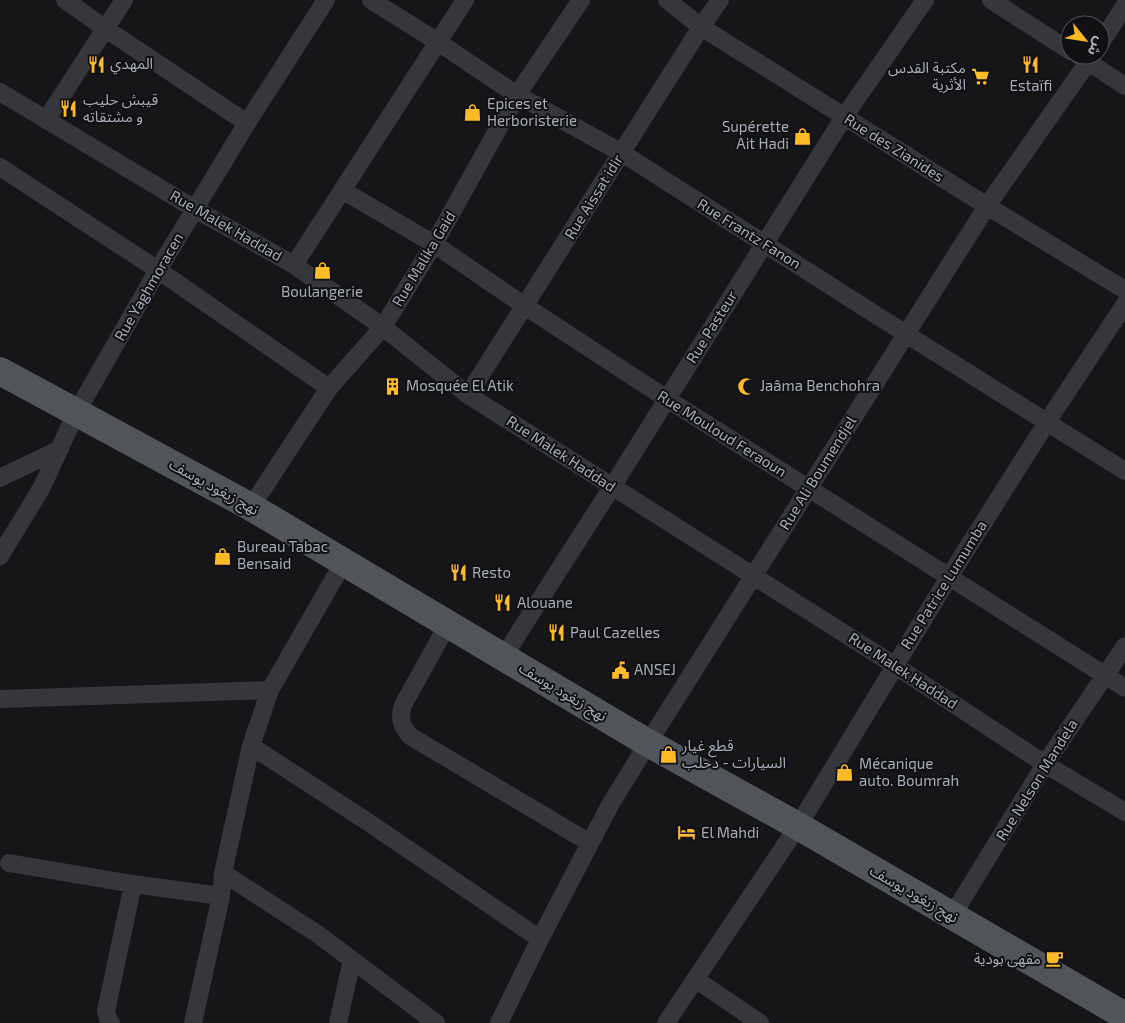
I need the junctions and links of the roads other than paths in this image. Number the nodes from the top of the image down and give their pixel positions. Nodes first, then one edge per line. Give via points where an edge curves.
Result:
1 (65, 0) edge
2 (124, 0) edge
3 (326, 0) edge
4 (371, 0) edge
5 (465, 0) edge
6 (581, 0) edge
7 (667, 0) edge
8 (720, 0) edge
9 (925, 0) edge
10 (990, 0) edge
11 (1125, 5) edge
12 (701, 27) junction
13 (1110, 28) edge
14 (106, 29) junction
15 (438, 42) junction
16 (1060, 44) edge
17 (1081, 65) edge
18 (1097, 65) edge
19 (1125, 86) edge
20 (0, 92) edge
21 (517, 95) junction
22 (844, 116) junction
23 (46, 120) junction
24 (247, 123) junction
25 (622, 153) junction
26 (0, 167) edge
27 (342, 190) junction
28 (986, 206) junction
29 (195, 209) junction
30 (434, 244) junction
31 (765, 244) junction
32 (294, 266) junction
33 (158, 270) junction
34 (1125, 290) edge
35 (1125, 304) edge
36 (525, 306) junction
37 (383, 327) junction
38 (906, 334) junction
39 (0, 371) edge
40 (329, 388) junction
41 (468, 395) junction
42 (667, 399) junction
43 (76, 413) junction
44 (1047, 422) junction
45 (60, 449) junction
46 (1125, 471) edge
47 (0, 478) edge
48 (612, 487) junction
49 (808, 488) junction
50 (250, 507) junction
51 (0, 556) edge
52 (343, 563) junction
53 (753, 576) junction
54 (949, 577) junction
55 (448, 624) junction
56 (1125, 646) edge
57 (504, 656) junction
58 (894, 665) junction
59 (1105, 675) junction
60 (1125, 688) edge
61 (270, 690) junction
62 (0, 699) edge
63 (648, 743) junction
64 (251, 746) junction
65 (1045, 764) junction
66 (1125, 812) edge
67 (798, 826) junction
68 (590, 843) junction
69 (9, 863) dead end
70 (223, 873) junction
71 (133, 884) junction
72 (221, 896) junction
73 (952, 916) junction
74 (540, 939) junction
75 (352, 960) junction
76 (695, 979) junction
77 (1125, 1016) edge
78 (111, 1023) edge
79 (193, 1023) edge
80 (338, 1023) edge
81 (436, 1023) edge
82 (499, 1023) edge
83 (666, 1023) edge
84 (760, 1023) edge

1 - 14 street
2 - 14 street
3 - 24 street, Rue Yaghmoracen
4 - 15 street, Rue Frantz Fanon
5 - 15 street
6 - 21 street, Rue Malika Gaid
7 - 12 street, Rue des Zianides
8 - 12 street, Rue Aissat idir
9 - 22 street, Rue Pasteur
10 - 16 street
11 - 13 street
12 - 22 street, Rue des Zianides
12 - 25 street, Rue Aissat idir
14 - 23 street
14 - 24 street
15 - 21 street, Rue Frantz Fanon
15 - 27 street
17 - 28 street, Rue Ali Boumendjel
18 - 19 street
20 - 23 street, Rue Malek Haddad
21 - 25 street, Rue Frantz Fanon
21 - 30 street, Rue Malika Gaid
22 - 28 street, Rue des Zianides
22 - 31 street, Rue Pasteur
23 - 29 street, Rue Malek Haddad
24 - 29 street, Rue Yaghmoracen
25 - 31 street, Rue Frantz Fanon
25 - 36 street, Rue Aissat idir
26 - 33 street
27 - 30 street, Rue Mouloud Feraoun
27 - 32 street
28 - 34 street, Rue des Zianides
28 - 38 street, Rue Ali Boumendjel
29 - 32 street, Rue Malek Haddad
29 - 33 street, Rue Yaghmoracen
30 - 36 street, Rue Mouloud Feraoun
30 - 37 street, Rue Malika Gaid
31 - 38 street, Rue Frantz Fanon
31 - 42 street, Rue Pasteur
32 - 37 street, Rue Malek Haddad
33 - 40 street
33 - 43 street, Rue Yaghmoracen
35 - 44 street, Rue Patrice Lumumba
36 - 41 street, Rue Aissat idir
36 - 42 street, Rue Mouloud Feraoun
37 - 40 street, Rue Malika Gaid
37 - 41 street, Rue Malek Haddad
38 - 44 street, Rue Frantz Fanon
38 - 49 street, Rue Ali Boumendjel
39 - 43 main road, نهج زيغود يوسف
40 - 50 street, Rue Malika Gaid
41 - 48 street, Rue Malek Haddad
42 - 48 street, Rue Pasteur
42 - 49 street, Rue Mouloud Feraoun
43 - 45 street, Rue Yaghmoracen
43 - 50 main road, نهج زيغود يوسف
44 - 46 street, Rue Frantz Fanon
44 - 54 street, Rue Patrice Lumumba
45 - 47 street
45 - 51 street, Rue Yaghmoracen via 42,487
48 - 53 street, Rue Malek Haddad
48 - 57 street, Rue Pasteur
49 - 53 street, Rue Ali Boumendjel
49 - 54 street, Rue Mouloud Feraoun
50 - 52 main road, نهج زيغود يوسف
52 - 55 main road, نهج زيغود يوسف
52 - 61 street
53 - 58 street, Rue Malek Haddad
53 - 63 street, Rue Ali Boumendjel
54 - 58 street, Rue Patrice Lumumba
54 - 59 street, Rue Mouloud Feraoun
55 - 57 main road, نهج زيغود يوسف
55 - 68 street via 403,705 400,715 402,727 410,736
56 - 59 street, Rue Nelson Mandela
57 - 63 main road, نهج زيغود يوسف
58 - 65 street, Rue Malek Haddad
58 - 67 street, Rue Patrice Lumumba
59 - 60 street, Rue Mouloud Feraoun
59 - 65 street, Rue Nelson Mandela
61 - 62 street
61 - 64 street
63 - 67 main road, نهج زيغود يوسف
63 - 68 street, Rue Ali Boumendjel
64 - 70 street
64 - 74 street
65 - 66 street, Rue Malek Haddad
65 - 73 street, Rue Nelson Mandela
67 - 73 main road, نهج زيغود يوسف
67 - 76 street, Rue Patrice Lumumba
68 - 74 street, Rue Ali Boumendjel
69 - 71 street
70 - 72 street
70 - 75 street
71 - 72 street
71 - 78 street via 106,1011
72 - 79 street
73 - 77 main road, نهج زيغود يوسف
74 - 82 street, Rue Ali Boumendjel
75 - 80 street
75 - 81 street
76 - 83 street, Rue Patrice Lumumba
76 - 84 street

